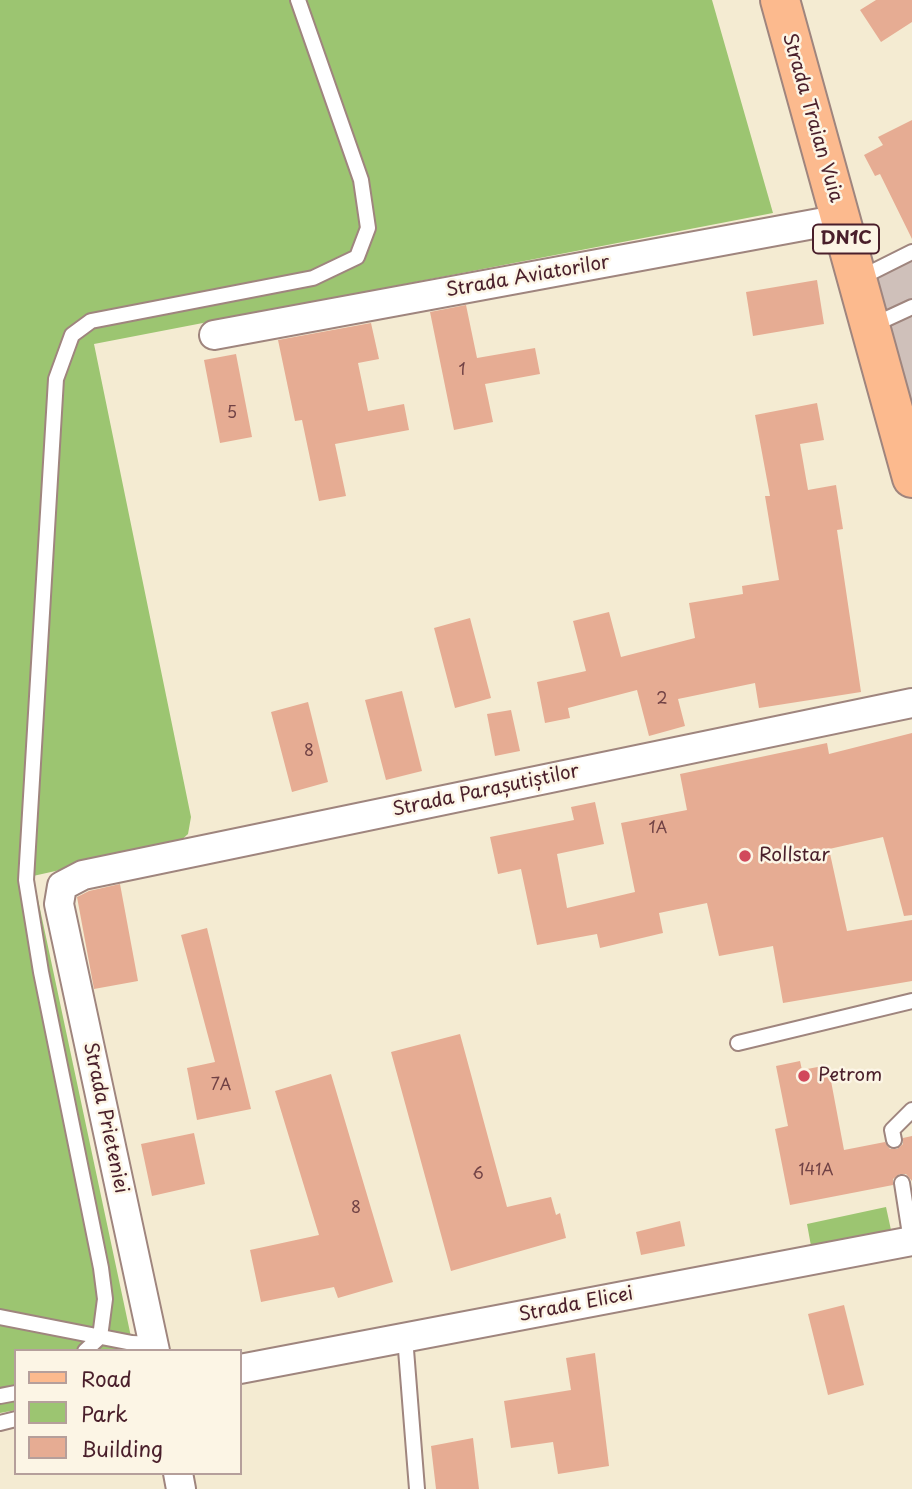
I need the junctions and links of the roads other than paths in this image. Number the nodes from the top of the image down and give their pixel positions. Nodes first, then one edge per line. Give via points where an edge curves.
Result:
1 (298, 0) edge
2 (780, 0) edge
3 (841, 219) junction
4 (912, 252) edge
5 (857, 280) junction
6 (912, 307) edge
7 (870, 327) junction
8 (214, 335) dead end
9 (912, 478) edge
10 (912, 703) edge
11 (62, 886) joint
12 (912, 1001) edge
13 (738, 1043) dead end
14 (912, 1110) edge
15 (894, 1140) dead end
16 (902, 1183) dead end
17 (911, 1241) edge
18 (0, 1317) edge
19 (100, 1337) junction
20 (405, 1337) junction
21 (154, 1347) edge
22 (87, 1349) edge
23 (242, 1369) edge
24 (417, 1489) edge

1 - 19 lane via 361,180 368,228 357,257 313,278 91,321 72,335 57,379 26,880 101,1268 105,1300
2 - 3 main road, Strada Traian Vuia / DN1C
3 - 5 main road, Strada Traian Vuia / DN1C
3 - 8 street, Strada Aviatorilor
4 - 5 lane
5 - 7 main road, Strada Traian Vuia / DN1C
6 - 7 lane
7 - 9 main road, Strada Traian Vuia / DN1C
10 - 11 street, Strada Parașutiștilor via 83,875
11 - 21 street, Strada Prieteniei via 59,904
12 - 13 lane
14 - 15 lane via 892,1130
16 - 17 lane
17 - 20 street, Strada Elicei
18 - 19 lane
19 - 21 lane
19 - 22 lane
20 - 23 street, Strada Elicei
20 - 24 lane

